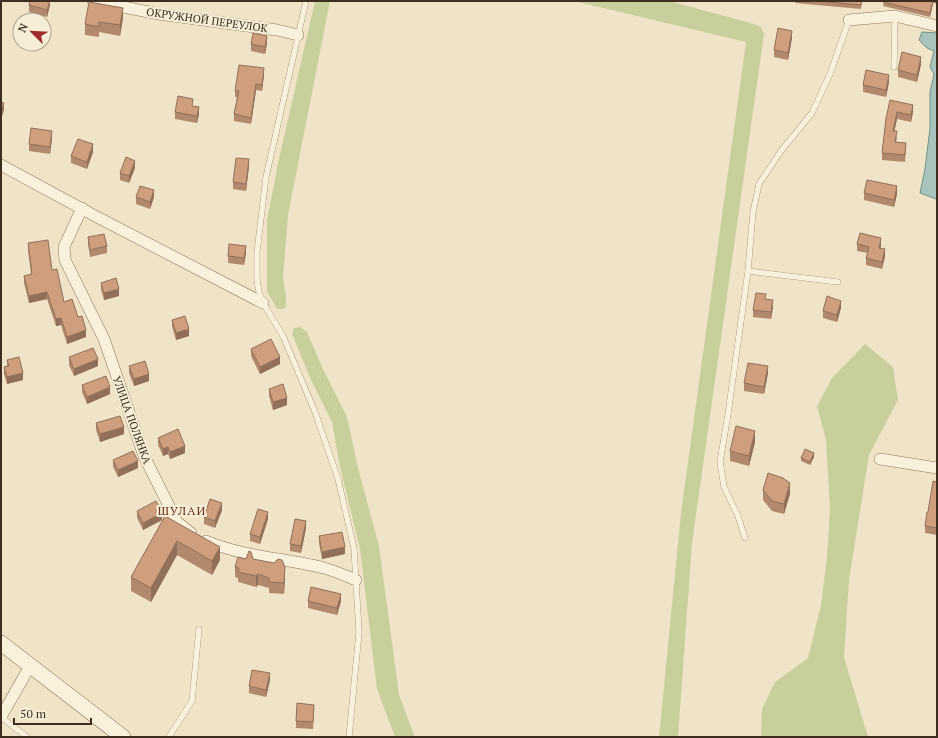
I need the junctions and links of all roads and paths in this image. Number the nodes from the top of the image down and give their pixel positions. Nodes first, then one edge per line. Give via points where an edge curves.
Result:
1 (93, 1) edge
2 (306, 1) edge
3 (895, 16) junction
4 (849, 20) joint
5 (937, 26) edge
6 (298, 35) junction
7 (894, 66) dead end
8 (1, 164) edge
9 (82, 208) junction
10 (748, 271) junction
11 (838, 282) dead end
12 (263, 303) junction
13 (880, 459) dead end
14 (937, 468) edge
15 (745, 538) dead end
16 (356, 580) junction
17 (200, 629) dead end
18 (1, 643) edge
19 (30, 666) junction
20 (1, 717) edge
21 (27, 737) edge
22 (123, 737) edge
23 (169, 737) edge
24 (349, 737) edge

1 - 6 street, ОКРУЖНОЙ ПЕРЕУЛОК via 159,14
2 - 6 lane
3 - 4 street
3 - 5 street
3 - 7 lane
4 - 10 lane via 830,74 812,113 781,150 760,184 753,212
6 - 12 lane via 265,184 257,252 259,292
8 - 9 street
9 - 12 street
9 - 16 street, УЛИЦА ПОЛЯНКА via 64,247 65,260 104,339 144,456 178,522 185,530 215,545 256,556 325,568
10 - 11 lane
10 - 15 lane via 720,462 724,487
12 - 16 lane via 283,336 315,412 338,479 354,548
13 - 14 street
16 - 24 lane via 359,632
17 - 23 lane via 192,701
18 - 19 street
19 - 20 street
19 - 22 street
20 - 21 lane

